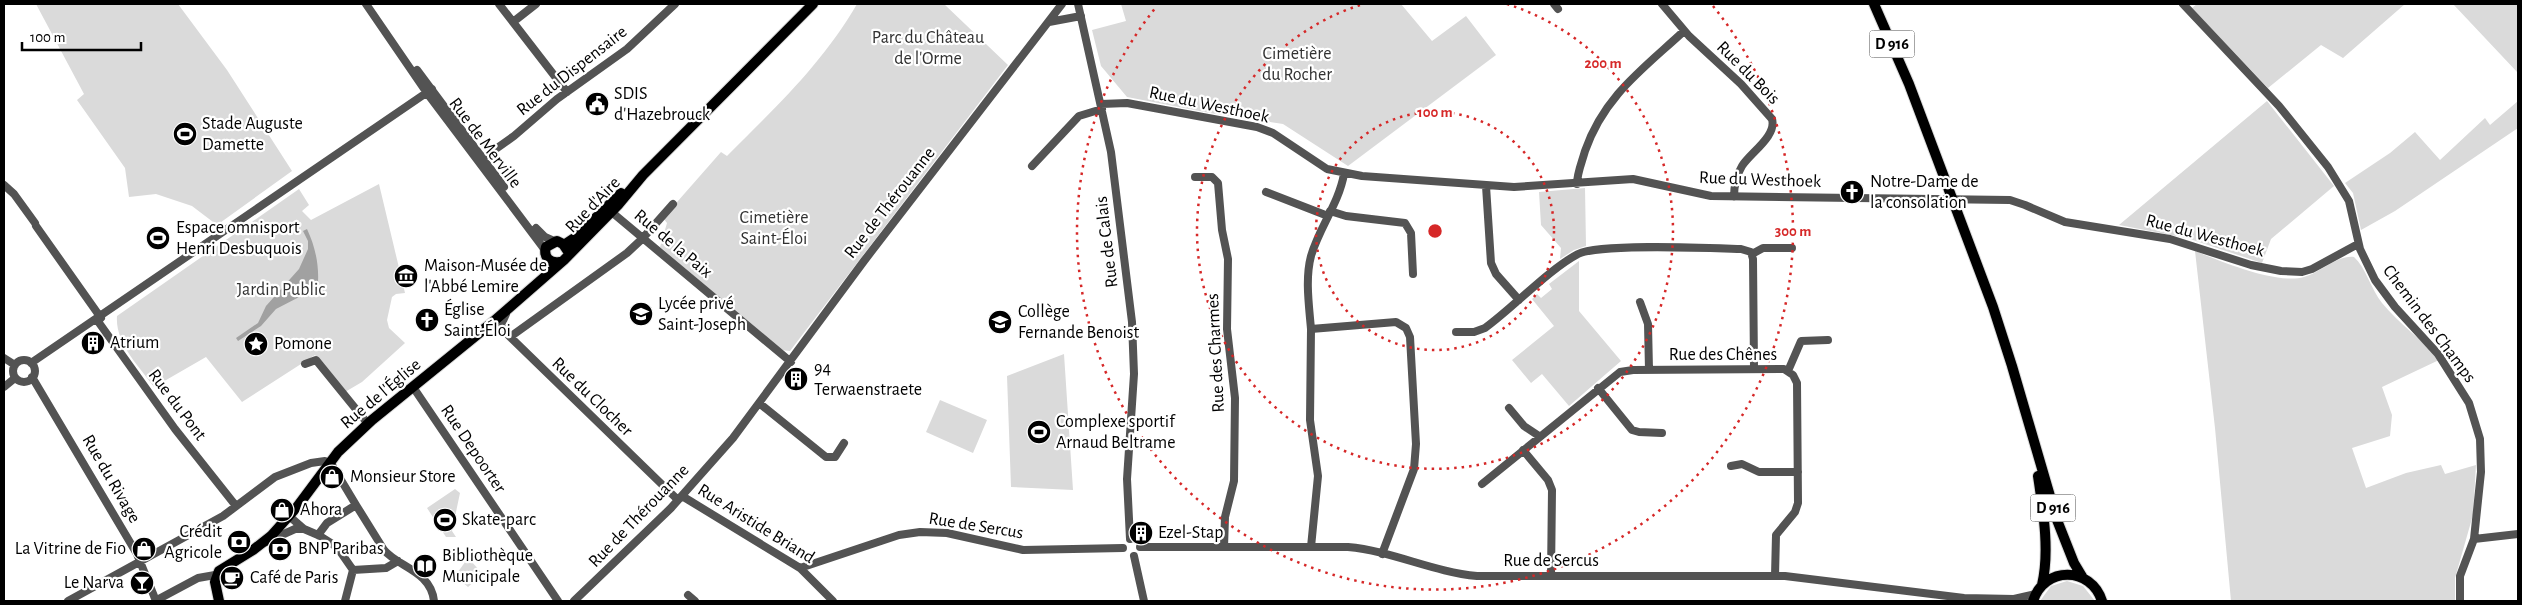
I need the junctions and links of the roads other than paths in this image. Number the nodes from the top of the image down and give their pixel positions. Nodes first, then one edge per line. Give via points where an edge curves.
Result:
1 (366, 4) edge
2 (499, 4) edge
3 (536, 4) edge
4 (675, 4) edge
5 (813, 4) edge
6 (1062, 4) edge
7 (1078, 4) edge
8 (1662, 4) edge
9 (1874, 4) edge
10 (2183, 4) edge
11 (1081, 16) junction
12 (513, 22) junction
13 (1047, 23) junction
14 (1684, 31) junction
15 (430, 91) junction
16 (567, 92) junction
17 (1102, 106) junction
18 (483, 158) junction
19 (1032, 166) dead end
20 (1344, 174) junction
21 (1196, 177) dead end
22 (4, 184) edge
23 (1577, 184) junction
24 (1486, 186) junction
25 (1266, 192) dead end
26 (1734, 197) junction
27 (1952, 198) junction
28 (672, 204) dead end
29 (609, 209) junction
30 (1329, 213) junction
31 (642, 239) junction
32 (559, 243) junction
33 (2358, 244) junction
34 (1792, 248) dead end
35 (546, 254) junction
36 (1752, 254) junction
37 (563, 259) junction
38 (1413, 274) dead end
39 (537, 282) junction
40 (1518, 300) junction
41 (1640, 302) dead end
42 (508, 310) junction
43 (99, 319) junction
44 (1311, 328) junction
45 (1456, 332) dead end
46 (510, 337) junction
47 (1828, 340) dead end
48 (4, 358) edge
49 (791, 362) junction
50 (31, 363) junction
51 (305, 364) dead end
52 (15, 365) junction
53 (1754, 368) junction
54 (1649, 370) junction
55 (1788, 371) junction
56 (32, 377) junction
57 (15, 378) junction
58 (4, 387) edge
59 (413, 387) junction
60 (1598, 388) junction
61 (759, 403) junction
62 (1509, 408) dead end
63 (368, 424) junction
64 (1662, 433) dead end
65 (2031, 435) junction
66 (1539, 436) junction
67 (844, 443) dead end
68 (1523, 450) junction
69 (329, 462) junction
70 (1731, 466) dead end
71 (1798, 472) junction
72 (1482, 484) dead end
73 (680, 498) junction
74 (356, 504) junction
75 (236, 506) junction
76 (289, 516) junction
77 (304, 529) junction
78 (2518, 534) edge
79 (318, 535) junction
80 (2474, 539) junction
81 (1130, 540) junction
82 (262, 544) junction
83 (1311, 546) junction
84 (1140, 547) junction
85 (1224, 547) junction
86 (1123, 548) junction
87 (1382, 554) junction
88 (1134, 556) junction
89 (398, 561) junction
90 (141, 562) junction
91 (800, 568) junction
92 (352, 570) junction
93 (215, 575) junction
94 (1551, 576) junction
95 (1775, 576) junction
96 (2083, 578) junction
97 (2042, 585) junction
98 (688, 595) dead end
99 (1964, 598) junction
100 (2034, 598) edge
101 (68, 601) edge
102 (156, 601) edge
103 (218, 601) edge
104 (344, 601) edge
105 (434, 601) edge
106 (558, 601) edge
107 (574, 601) edge
108 (695, 601) edge
109 (833, 601) edge
110 (1144, 601) edge
111 (1981, 601) edge
112 (2102, 601) edge
113 (2460, 601) edge

1 - 15 street, Rue de Merville
2 - 12 street
3 - 12 street
4 - 16 street, Rue du Dispensaire via 632,45
5 - 29 main road, Rue d'Aire
6 - 13 street, Rue de Thérouanne
7 - 11 street, Rue de Calais
8 - 14 street, Rue du Bois
9 - 27 main road, D 916
10 - 33 street, Chemin des Champs via 2279,106 2328,167 2349,201
11 - 13 street
11 - 17 street, Rue de Calais
12 - 16 street
13 - 49 street, Rue de Thérouanne via 864,261
14 - 23 street via 1628,81 1599,118 1579,169
14 - 26 street, Rue du Bois via 1741,84 1773,121 1771,131 1740,169
15 - 18 street, Rue de Merville
15 - 35 street, Rue de Merville
15 - 43 street
16 - 18 street, Rue du Dispensaire
17 - 19 street, Rue du Westhoek via 1079,116
17 - 20 street, Rue du Westhoek via 1127,103 1258,127 1273,133 1317,164
17 - 81 street, Rue de Calais via 1118,197 1134,345 1127,479
18 - 32 street, Rue de Merville via 538,230
20 - 24 street, Rue du Westhoek
20 - 30 street
21 - 85 street, Rue des Charmes via 1212,178 1218,183 1228,259 1227,321 1234,392 1235,471 1225,517
22 - 43 street, Rue du Pont via 16,196
23 - 24 street, Rue du Westhoek
23 - 26 street, Rue du Westhoek via 1633,179 1698,194
24 - 40 street via 1491,263
25 - 30 street
26 - 27 street, Rue du Westhoek
27 - 33 street, Rue du Westhoek via 2014,201 2065,222 2163,238 2281,271 2312,269
27 - 65 main road, D 916 via 2005,344
28 - 31 street
29 - 31 street, Rue de la Paix
29 - 32 main road, Rue d'Aire via 576,237
29 - 37 main road, Rue d'Aire
30 - 38 street via 1405,223 1411,233
30 - 44 street via 1308,270
31 - 46 street
31 - 49 street, Rue de la Paix
32 - 35 main road via 548,244
32 - 37 main road via 567,250
33 - 80 street, Chemin des Champs via 2378,285 2438,354 2472,410 2481,455
34 - 36 street via 1763,248
35 - 37 main road via 552,262
35 - 39 main road, Rue d'Aire
36 - 40 street via 1738,249 1595,249 1573,258
36 - 53 street
37 - 39 main road, Rue d'Aire
39 - 42 main road, Rue d'Aire
40 - 45 street via 1482,329
41 - 54 street via 1648,324
42 - 46 street via 501,325
42 - 59 main road, Rue de l'Église
43 - 50 street
43 - 75 street, Rue du Pont via 174,429
44 - 83 street via 1310,420 1318,476
44 - 87 street via 1392,322 1403,325 1410,334 1416,444 1414,470
46 - 73 street, Rue du Clocher
47 - 55 street via 1801,341
48 - 52 street
49 - 61 street, Rue de Thérouanne
50 - 52 street via 23,360
50 - 56 street via 34,369
51 - 63 street via 316,360
52 - 57 street
53 - 54 street, Rue des Chênes
53 - 55 street, Rue des Chênes
54 - 60 street, Rue des Chênes via 1620,372
55 - 71 street, Rue des Chênes via 1795,378 1797,387
56 - 57 street via 23,382
56 - 90 street, Rue du Rivage
57 - 58 street
59 - 63 main road, Rue de l'Église
59 - 106 street, Rue Depoorter
60 - 64 street via 1632,430
60 - 66 street, Rue des Chênes
61 - 67 street via 826,457 835,457
61 - 73 street, Rue de Thérouanne
62 - 66 street via 1524,426
63 - 69 main road, Rue de l'Église
65 - 96 main road, D 916 via 2058,525
65 - 97 main road, D 916 via 2044,528
66 - 68 street, Rue des Chênes
68 - 72 street, Rue des Chênes
68 - 94 street via 1548,480 1552,490
69 - 74 street
69 - 75 street via 315,462 275,477
69 - 76 main road, Rue de l'Église
70 - 71 street via 1742,464 1758,472
71 - 95 street, Rue des Chênes via 1797,510 1776,535
73 - 91 street, Rue Aristide Briand
73 - 107 street, Rue de Thérouanne
74 - 79 street via 327,523
74 - 89 street via 384,550
75 - 90 street
76 - 77 street
76 - 82 main road, Rue de l'Église
77 - 79 street
77 - 82 street, Rue de l'Église via 295,529
78 - 80 street
79 - 92 street via 336,547
80 - 113 street, Chemin des Champs via 2462,570
81 - 84 street via 1137,541
81 - 86 street
82 - 93 main road, Rue de l'Église
83 - 85 street, Rue de Sercus
83 - 87 street, Rue de Sercus via 1355,548
84 - 85 street, Rue de Sercus
84 - 88 street
86 - 88 street via 1126,554
86 - 91 street, Rue de Sercus via 1022,550 947,533 920,532 899,535
87 - 94 street, Rue de Sercus via 1458,574
88 - 110 street
89 - 92 street via 386,568
89 - 105 street via 417,573 431,591
90 - 101 street
90 - 102 street, Rue du Rivage
91 - 109 street, Rue Aristide Briand
92 - 104 street
93 - 102 street via 198,578
93 - 103 main road
94 - 95 street, Rue de Sercus
95 - 99 street, Rue de Sercus
96 - 97 main road via 2062,575
96 - 112 main road via 2096,588
97 - 100 main road
98 - 108 street
99 - 100 street, Rue de Sercus
99 - 111 street, Rue de Sercus

